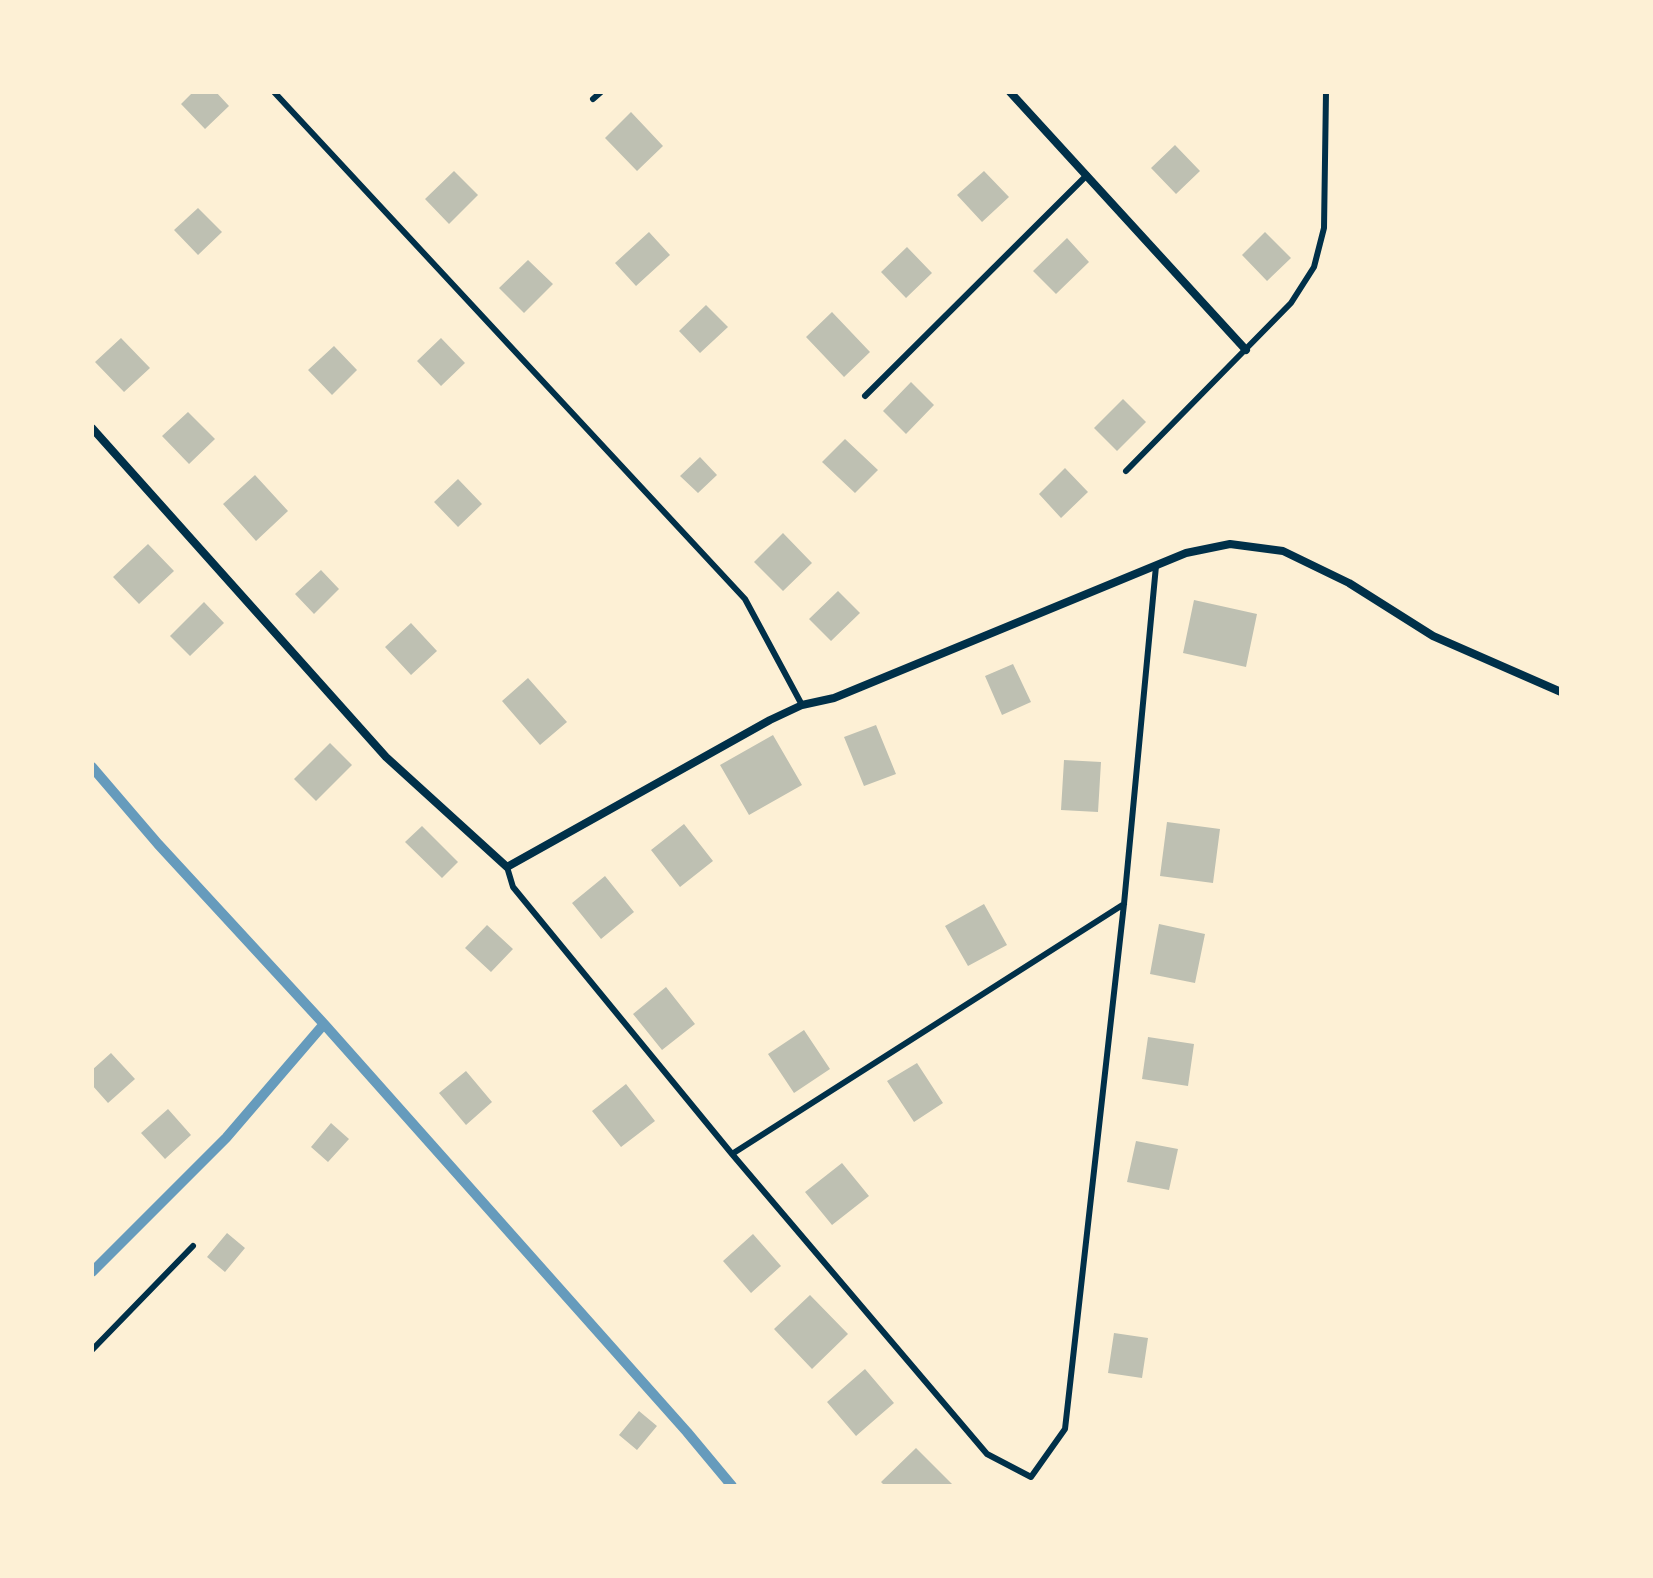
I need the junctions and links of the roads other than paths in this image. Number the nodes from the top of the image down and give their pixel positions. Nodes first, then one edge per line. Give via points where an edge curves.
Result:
1 (274, 92) edge
2 (601, 92) edge
3 (1010, 92) edge
4 (1326, 92) edge
5 (593, 99) dead end
6 (1087, 175) junction
7 (1246, 350) junction
8 (865, 396) dead end
9 (92, 428) edge
10 (1126, 471) dead end
11 (1156, 566) junction
12 (1561, 692) edge
13 (802, 705) junction
14 (507, 867) junction
15 (1124, 904) junction
16 (732, 1154) junction
17 (193, 1246) dead end
18 (92, 1350) edge
19 (1031, 1477) junction
20 (1036, 1486) edge

1 - 13 lane via 745,599
2 - 5 lane
3 - 6 street
4 - 7 lane via 1324,228 1314,267 1291,303
6 - 7 street
6 - 8 lane
7 - 10 lane
9 - 14 street via 386,757
11 - 12 street via 1230,544 1283,551 1349,583 1433,636
11 - 13 street via 834,698
11 - 15 lane
13 - 14 street
14 - 16 lane via 513,887
15 - 16 lane
15 - 19 lane via 1065,1429
16 - 19 lane via 987,1454
17 - 18 lane
19 - 20 lane

